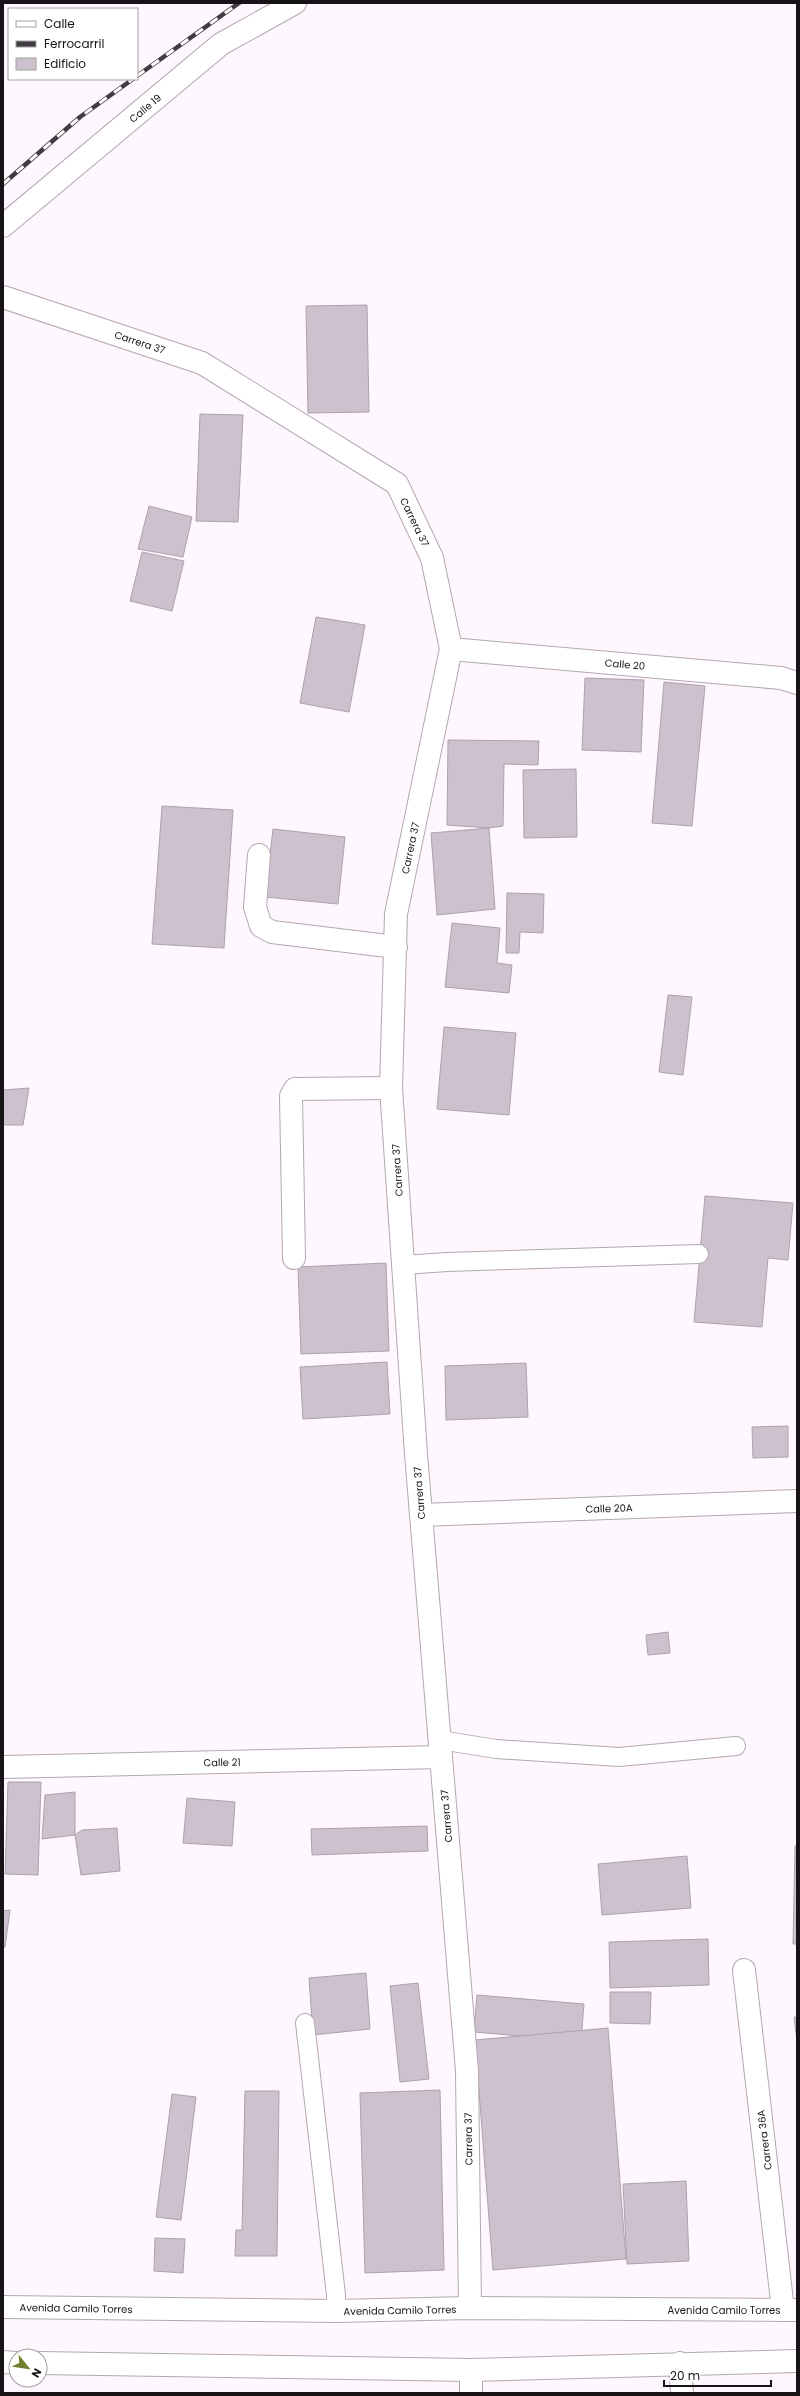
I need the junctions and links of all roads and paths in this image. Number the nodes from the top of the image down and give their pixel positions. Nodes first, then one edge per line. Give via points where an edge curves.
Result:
1 (295, 3) edge
2 (3, 226) edge
3 (3, 297) edge
4 (451, 649) junction
5 (797, 684) edge
6 (259, 855) dead end
7 (396, 947) junction
8 (391, 1088) junction
9 (699, 1254) dead end
10 (294, 1258) dead end
11 (404, 1266) junction
12 (797, 1501) edge
13 (421, 1514) junction
14 (736, 1746) dead end
15 (440, 1749) junction
16 (3, 1767) edge
17 (744, 1970) dead end
18 (305, 2022) dead end
19 (3, 2307) edge
20 (470, 2308) junction
21 (790, 2310) edge
22 (336, 2311) junction
23 (797, 2361) edge
24 (48, 2363) edge
25 (680, 2364) junction
26 (471, 2370) junction
27 (471, 2393) edge
28 (682, 2393) edge

1 - 2 street, Calle 19 via 221,44
3 - 4 street, Carrera 37 via 202,363 396,484 432,558
4 - 5 street, Calle 20 via 781,678
4 - 7 street, Carrera 37 via 396,914
6 - 7 street via 256,908 261,926 272,932
7 - 8 street, Carrera 37
8 - 10 street via 295,1088 291,1096
8 - 11 street, Carrera 37
9 - 11 lane via 447,1262
11 - 13 street, Carrera 37
12 - 13 street, Calle 20A
13 - 15 street, Carrera 37
14 - 15 lane via 619,1757
15 - 16 street, Calle 21
15 - 20 street, Carrera 37 via 467,2071
17 - 21 street, Carrera 36A
18 - 22 lane
19 - 22 street, Avenida Camilo Torres
20 - 21 street, Avenida Camilo Torres
20 - 22 street, Avenida Camilo Torres
23 - 25 street
24 - 26 street
25 - 26 street
25 - 28 street
26 - 27 street

